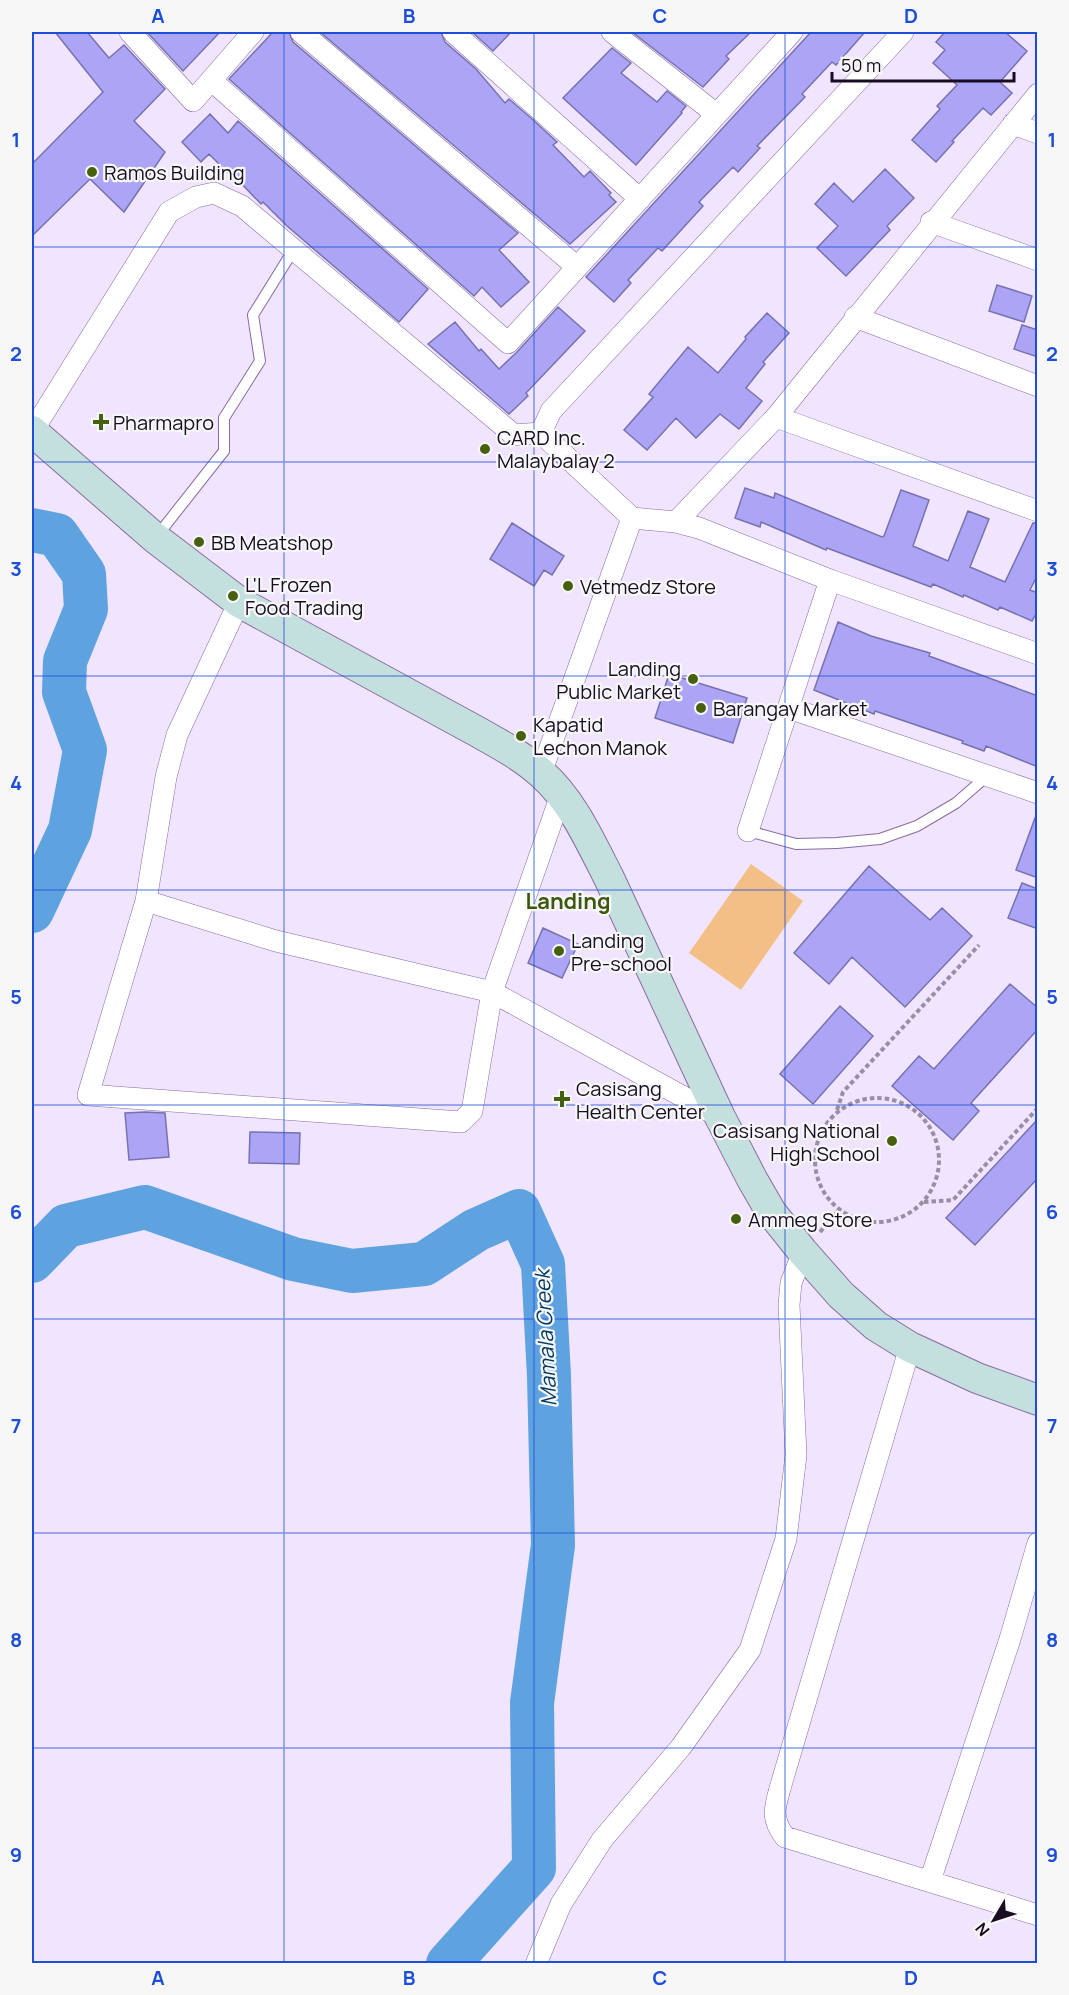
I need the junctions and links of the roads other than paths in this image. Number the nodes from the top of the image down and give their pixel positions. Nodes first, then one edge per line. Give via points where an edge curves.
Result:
1 (130, 32) edge
2 (253, 32) edge
3 (301, 32) edge
4 (453, 32) edge
5 (612, 32) edge
6 (903, 32) edge
7 (781, 35) edge
8 (211, 80) junction
9 (1038, 93) edge
10 (716, 114) junction
11 (1013, 124) junction
12 (1038, 133) edge
13 (640, 199) junction
14 (931, 222) junction
15 (294, 249) junction
16 (1038, 260) edge
17 (577, 267) junction
18 (855, 316) junction
19 (1038, 386) edge
20 (776, 417) junction
21 (32, 431) edge
22 (541, 433) junction
23 (1038, 511) edge
24 (632, 518) junction
25 (676, 522) junction
26 (156, 538) junction
27 (830, 580) junction
28 (239, 602) junction
29 (1038, 654) edge
30 (789, 708) junction
31 (541, 773) junction
32 (987, 776) junction
33 (1038, 793) edge
34 (561, 795) junction
35 (748, 831) joint
36 (146, 901) junction
37 (492, 992) junction
38 (720, 1117) junction
39 (803, 1252) junction
40 (910, 1347) junction
41 (1038, 1400) edge
42 (1038, 1543) edge
43 (930, 1881) junction
44 (1038, 1915) edge
45 (536, 1964) edge

1 - 8 street via 193,101
2 - 8 street
3 - 17 street
4 - 13 street
5 - 10 street
6 - 22 street via 551,411
7 - 10 street
8 - 17 street via 508,343
9 - 11 street
10 - 13 street
11 - 12 street
11 - 14 street
13 - 17 street
14 - 16 street
14 - 18 street
15 - 21 street via 243,206 214,192 169,212
15 - 22 street via 514,435
15 - 26 lane via 254,315 260,361 224,418 224,451
18 - 19 street
18 - 20 street
20 - 23 street
20 - 25 street
21 - 26 main road
22 - 24 street
24 - 25 street
24 - 31 street
25 - 27 street
26 - 28 main road
27 - 29 street
27 - 30 street
28 - 31 main road via 478,732
28 - 36 street via 177,735 166,777
30 - 32 street
30 - 35 street
31 - 34 main road
32 - 33 street
32 - 35 lane via 956,803 916,826 880,839 796,844
34 - 37 street
34 - 38 main road via 609,878
36 - 37 street via 276,941
36 - 37 street via 88,1095 461,1122 472,1111
37 - 38 street
38 - 39 main road via 771,1212
39 - 40 main road via 841,1295 876,1326
39 - 45 street via 791,1283 789,1305 796,1455 786,1539 750,1650 681,1747 602,1840 561,1904
40 - 41 main road via 977,1378
40 - 43 street via 775,1808 776,1825 785,1837
42 - 43 street
43 - 44 street

